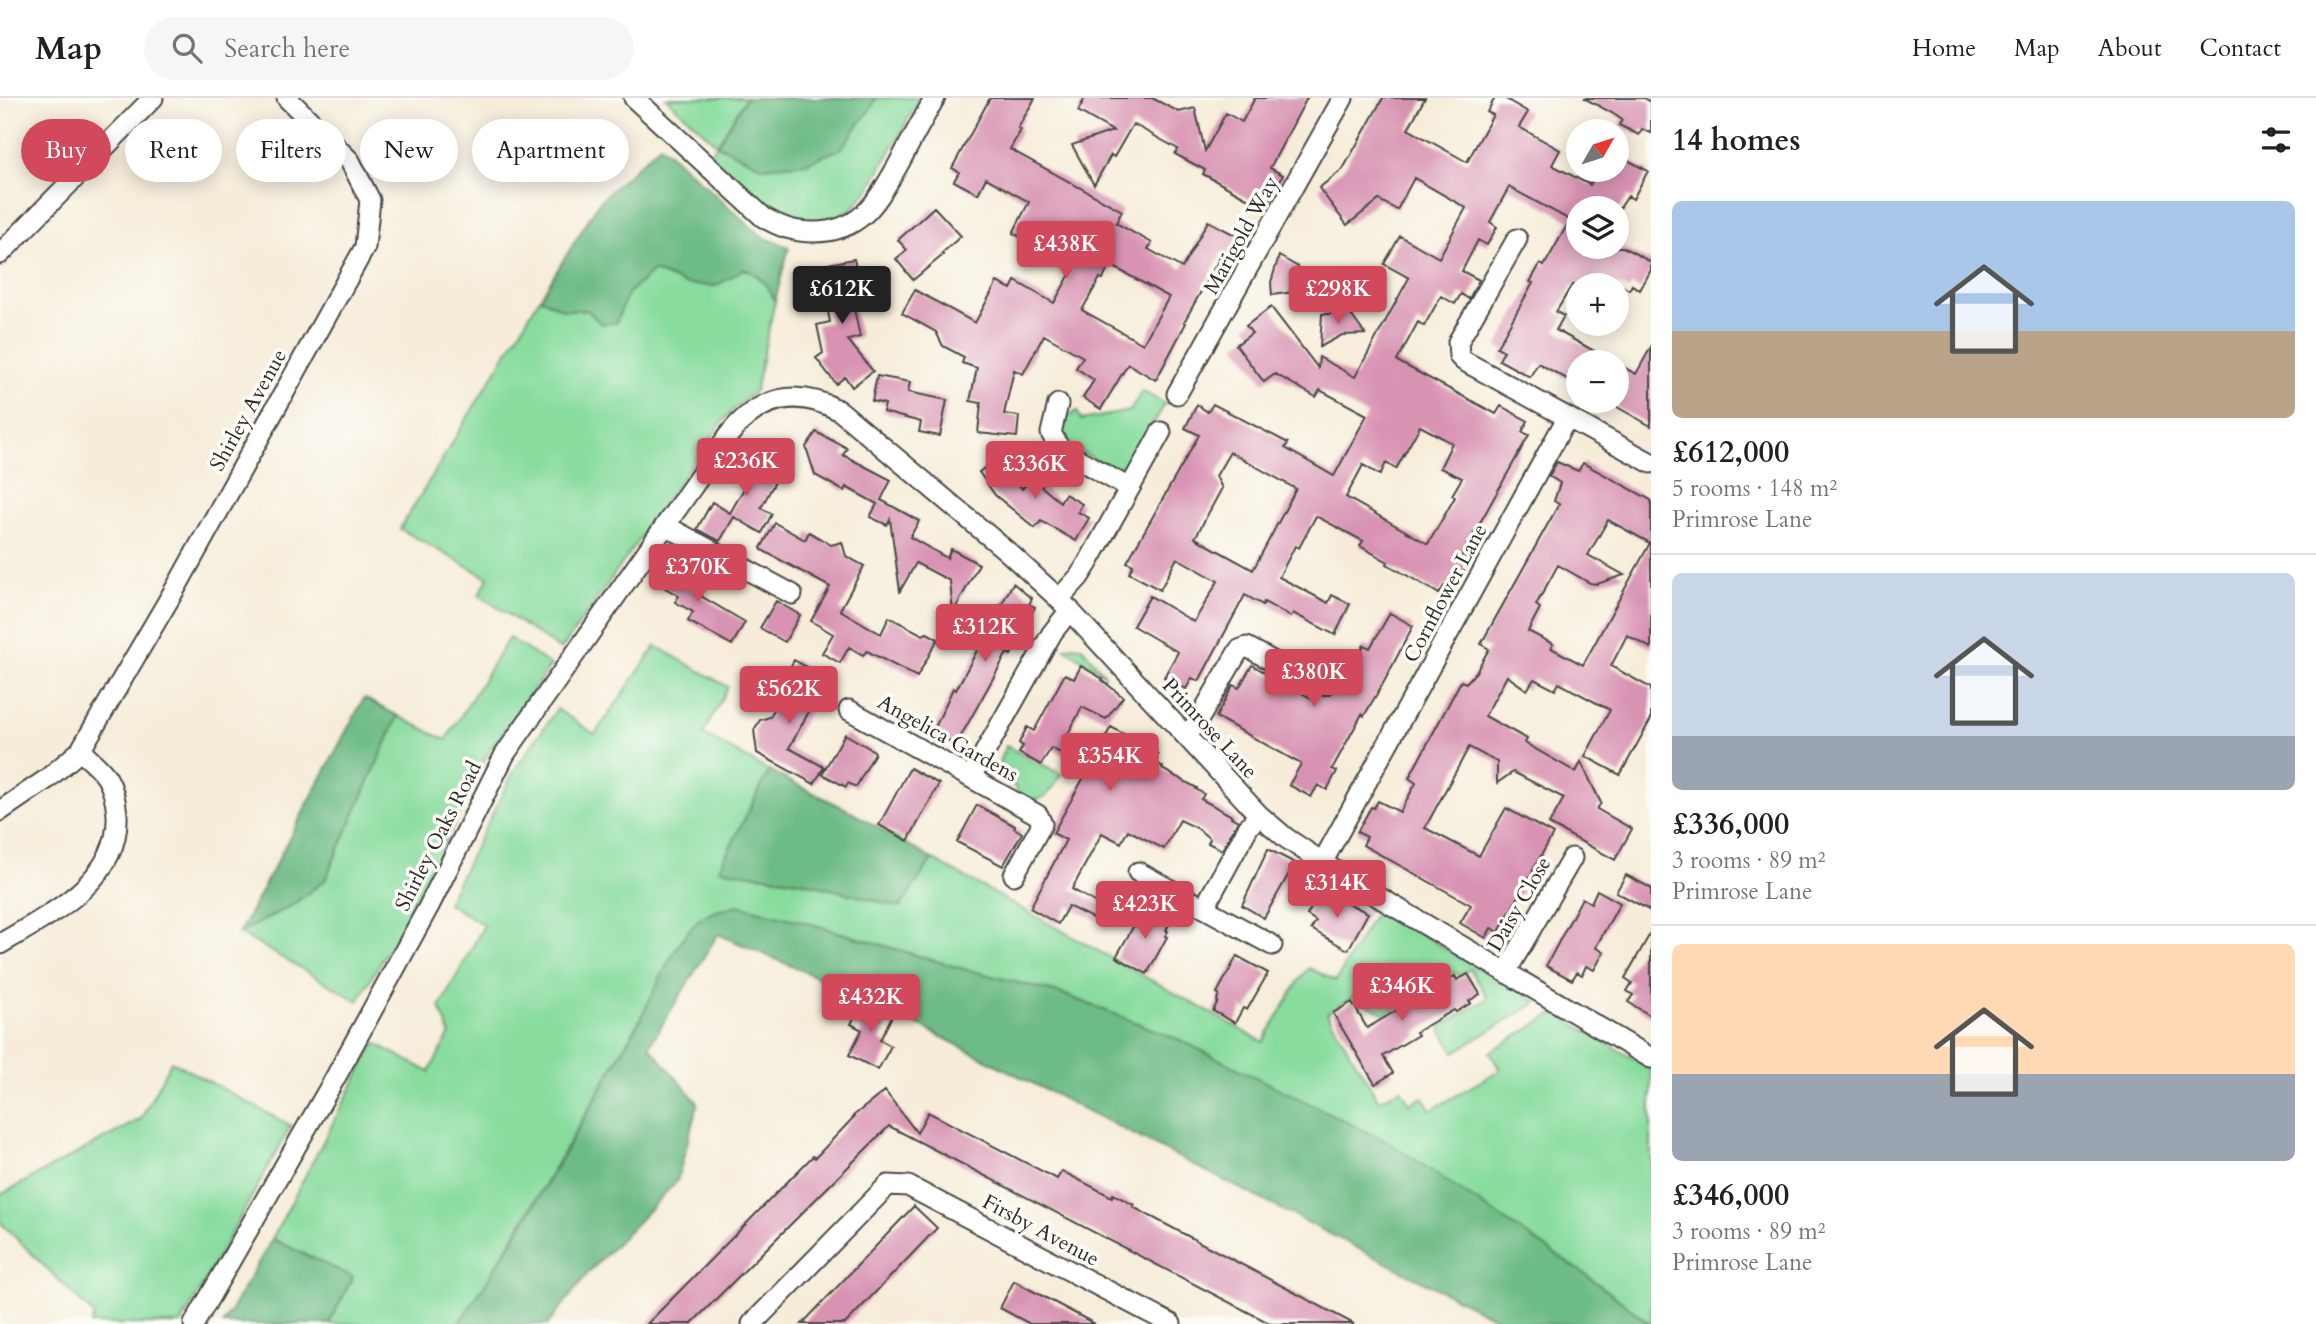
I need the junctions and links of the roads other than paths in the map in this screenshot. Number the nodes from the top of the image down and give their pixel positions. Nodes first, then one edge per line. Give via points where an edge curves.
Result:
1 (153, 98) edge
2 (287, 98) edge
3 (634, 98) edge
4 (935, 98) edge
5 (1343, 98) edge
6 (1517, 239) dead end
7 (0, 254) edge
8 (1177, 394) dead end
9 (769, 402) joint
10 (1058, 404) dead end
11 (1567, 418) junction
12 (1161, 432) dead end
13 (1651, 463) edge
14 (1129, 488) junction
15 (666, 526) junction
16 (792, 594) dead end
17 (1064, 605) junction
18 (1300, 676) dead end
19 (849, 710) dead end
20 (1186, 736) junction
21 (80, 751) junction
22 (971, 777) junction
23 (0, 811) edge
24 (1259, 814) junction
25 (1572, 858) dead end
26 (1322, 863) junction
27 (1138, 872) dead end
28 (1014, 875) dead end
29 (1205, 908) junction
30 (0, 944) edge
31 (1272, 946) dead end
32 (1506, 972) junction
33 (1651, 1058) edge
34 (194, 1324) edge
35 (752, 1324) edge
36 (1171, 1324) edge

1 - 7 street
2 - 21 street, Shirley Avenue via 350,161 370,200 365,247
3 - 4 street via 763,217 792,230 821,232 844,228 870,209
5 - 8 street, Marigold Way
6 - 11 street via 1458,342 1457,352 1464,361
9 - 15 street, Shirley Oaks Road via 737,424
9 - 17 street, Primrose Lane via 802,398 840,411
10 - 14 street via 1051,433 1060,449
11 - 13 street
11 - 26 street, Cornflower Lane
12 - 14 street
14 - 17 street
15 - 16 street
15 - 34 street, Shirley Oaks Road via 505,754 341,1068
17 - 20 street, Primrose Lane
17 - 22 street
18 - 20 street via 1243,647
19 - 22 street, Angelica Gardens
20 - 24 street, Primrose Lane
21 - 23 street, Shirley Avenue
21 - 30 street via 107,778 113,793 117,821 113,848 85,887
22 - 28 street, Angelica Gardens via 1041,819
24 - 26 street, Primrose Lane
24 - 29 street
25 - 32 street, Daisy Close
26 - 32 street, Primrose Lane
27 - 29 street
29 - 31 street
32 - 33 street, Primrose Lane
35 - 36 street, Firsby Avenue via 888,1185 908,1186

